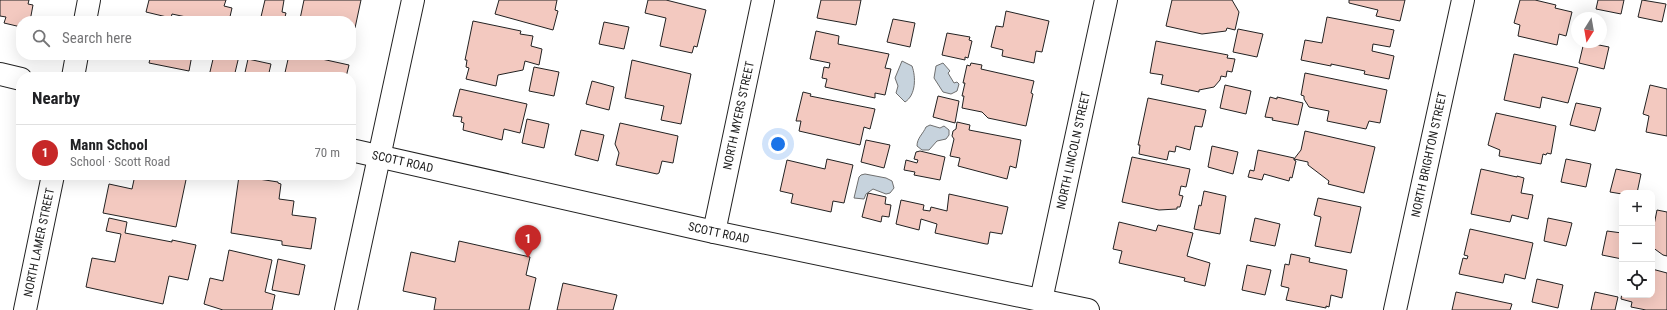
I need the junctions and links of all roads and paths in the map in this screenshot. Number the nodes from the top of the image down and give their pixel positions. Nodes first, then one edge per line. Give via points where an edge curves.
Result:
1 (89, 0) edge
2 (413, 0) edge
3 (763, 0) edge
4 (1106, 0) edge
5 (1463, 0) edge
6 (86, 16) edge
7 (77, 60) edge
8 (74, 72) edge
9 (0, 74) edge
10 (16, 78) edge
11 (356, 151) edge
12 (378, 156) junction
13 (52, 180) edge
14 (714, 232) junction
15 (1041, 300) junction
16 (25, 310) edge
17 (346, 310) edge
18 (1088, 310) edge
19 (1395, 310) edge

1 - 6 street
2 - 12 street
3 - 14 street, NORTH MYERS STREET
4 - 15 street, NORTH LINCOLN STREET
5 - 19 street, NORTH BRIGHTON STREET
7 - 8 street
9 - 10 street
11 - 12 street, SCOTT ROAD
12 - 14 street, SCOTT ROAD
12 - 17 street
13 - 16 street, NORTH LAMER STREET
14 - 15 street, SCOTT ROAD
15 - 18 street, SCOTT ROAD

